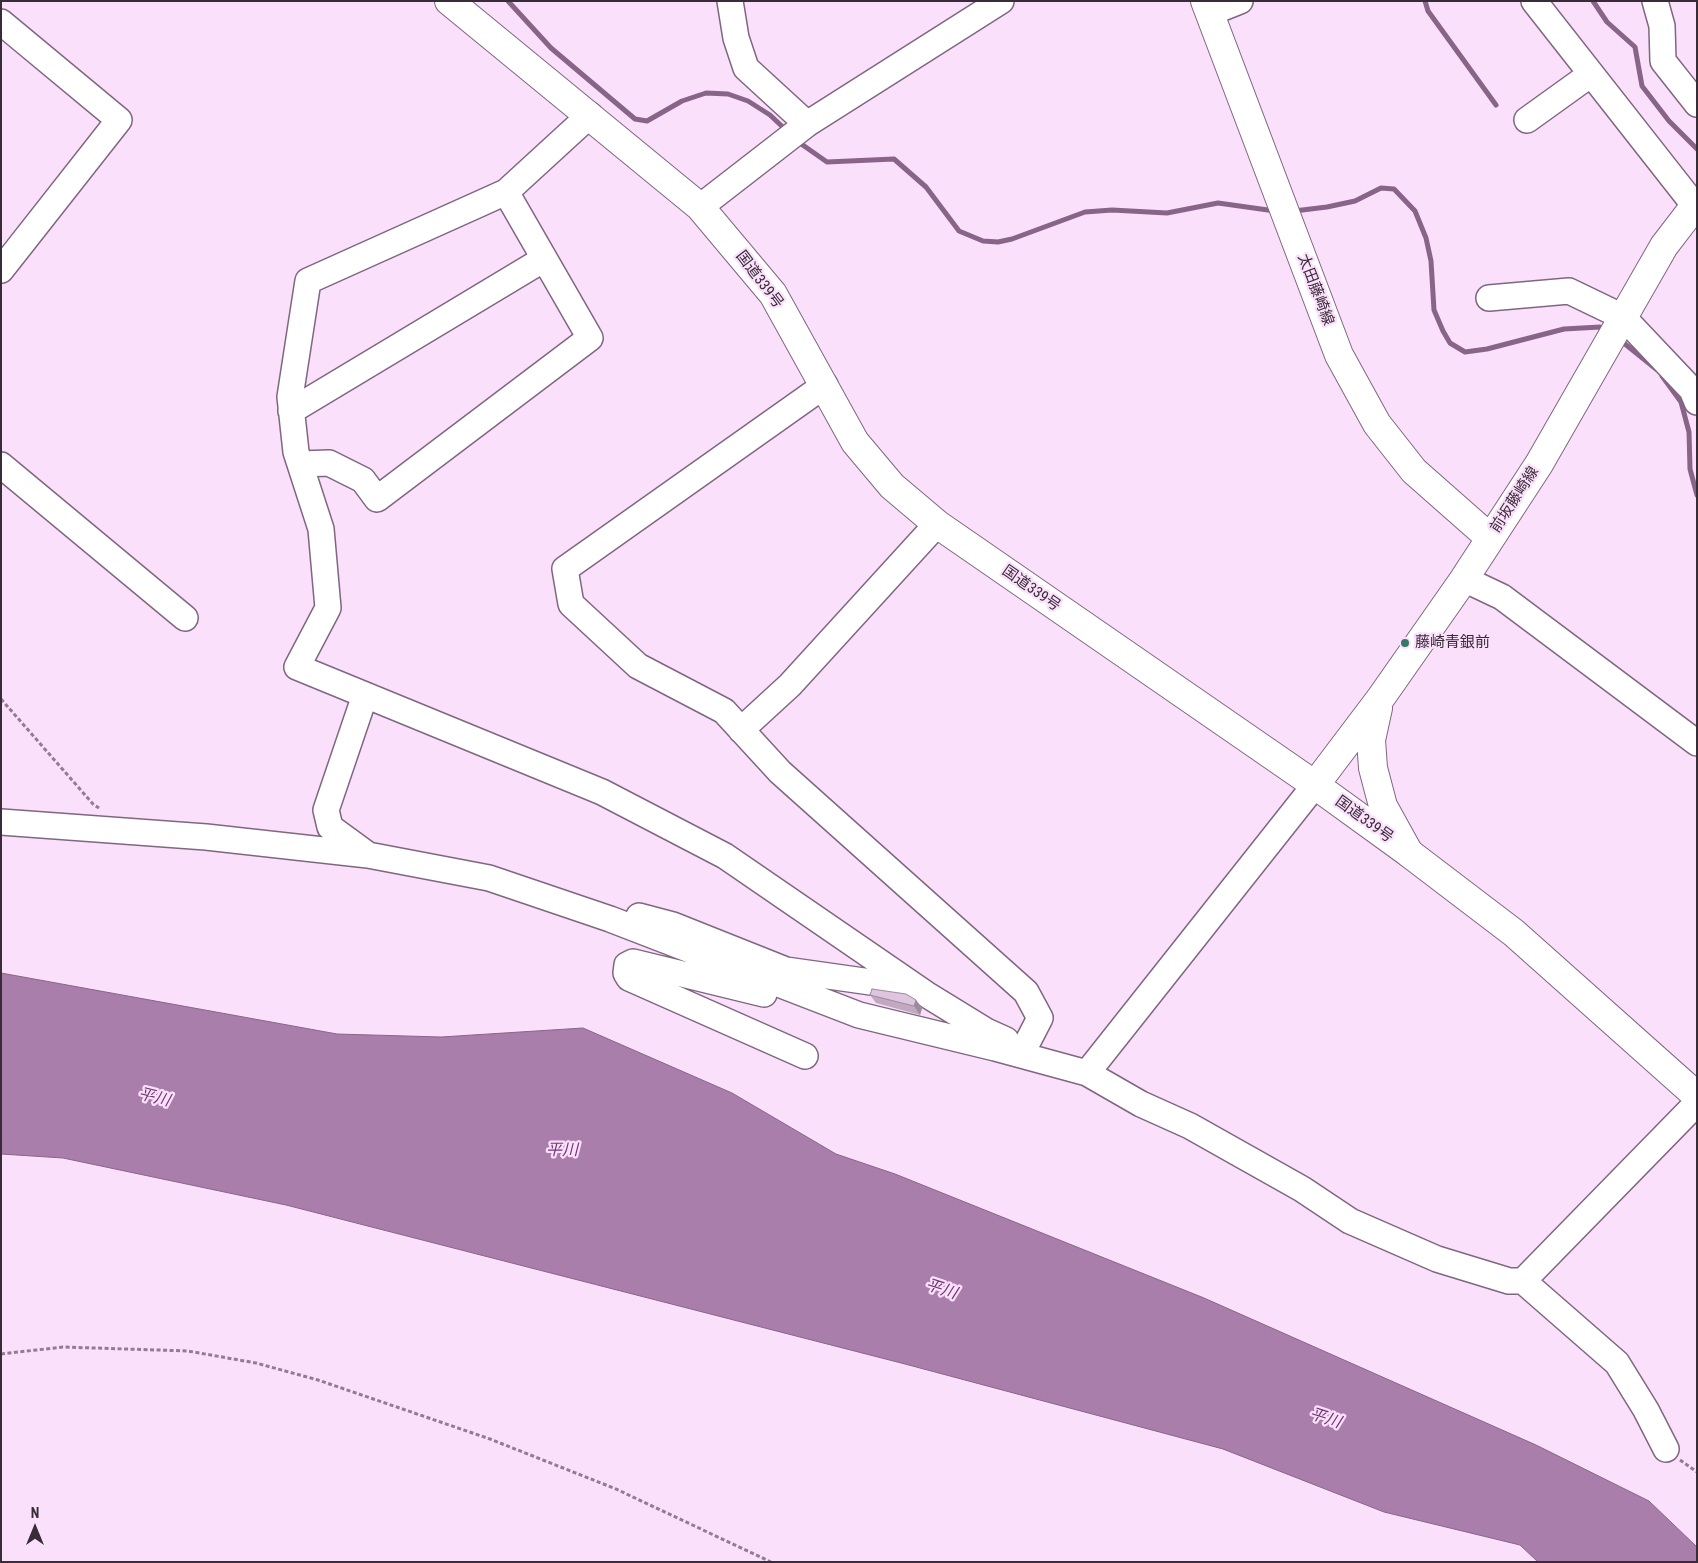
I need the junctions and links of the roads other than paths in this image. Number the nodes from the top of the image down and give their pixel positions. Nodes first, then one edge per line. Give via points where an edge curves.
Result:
1 (449, 1) edge
2 (730, 1) edge
3 (1001, 1) edge
4 (1240, 1) edge
5 (1534, 1) edge
6 (1655, 1) edge
7 (1208, 7) edge
8 (1, 22) edge
9 (1591, 74) junction
10 (1697, 104) edge
11 (590, 115) junction
12 (1527, 120) dead end
13 (807, 124) junction
14 (506, 192) junction
15 (1696, 204) edge
16 (700, 207) junction
17 (544, 258) junction
18 (1, 270) edge
19 (1488, 298) dead end
20 (1623, 317) junction
21 (825, 385) junction
22 (1697, 402) edge
23 (291, 411) junction
24 (300, 464) junction
25 (1, 465) edge
26 (937, 524) junction
27 (1490, 538) junction
28 (1464, 578) junction
29 (185, 618) dead end
30 (364, 695) junction
31 (1380, 699) junction
32 (741, 730) junction
33 (1697, 742) edge
34 (1315, 785) junction
35 (1, 822) edge
36 (1409, 853) junction
37 (368, 854) junction
38 (594, 914) junction
39 (920, 989) junction
40 (859, 1015) junction
41 (1027, 1053) junction
42 (805, 1056) dead end
43 (1087, 1073) junction
44 (1697, 1096) edge
45 (1697, 1104) edge
46 (1523, 1281) junction
47 (1666, 1450) dead end

1 - 11 main road, 国道339号
2 - 13 street via 736,38 746,68
3 - 13 street
4 - 7 street
5 - 9 street
6 - 10 street via 1662,26 1663,61
7 - 27 main road, 太田藤崎線 via 1339,355 1377,424 1414,471
8 - 18 street via 119,120
9 - 12 street
9 - 15 street
11 - 14 street
11 - 16 main road, 国道339号
13 - 16 street
14 - 17 street
14 - 23 street via 308,281 290,397
15 - 20 main road, 前坂藤崎線 via 1664,246
16 - 21 main road, 国道339号 via 773,294
17 - 23 street
17 - 24 street via 590,338 377,499 364,480 329,463
19 - 20 street via 1569,291
20 - 22 street via 1692,390
20 - 27 main road, 前坂藤崎線 via 1539,464
21 - 26 main road, 国道339号 via 855,442 870,462 892,486
21 - 32 street via 565,569 571,604 638,666 724,711
23 - 24 street
24 - 30 street via 321,529 328,608 297,667
25 - 29 street
26 - 32 street via 790,685
26 - 34 main road, 国道339号
27 - 28 main road, 前坂藤崎線
28 - 31 main road, 前坂藤崎線
28 - 33 street via 1502,597
30 - 37 street via 326,810 330,828
30 - 39 street via 602,792 726,856
31 - 34 main road, 前坂藤崎線
31 - 36 main road via 1371,740 1372,768 1383,806
32 - 41 street via 780,772 1026,992 1040,1018
34 - 36 main road, 国道339号
34 - 43 street
35 - 37 street via 206,837
36 - 44 main road, 国道339号 via 1514,933
37 - 38 street via 489,878
38 - 39 street via 614,909 673,925 786,970
38 - 40 street
39 - 41 street
40 - 41 street
40 - 42 street via 633,962 627,965 629,978
41 - 43 street
43 - 46 street via 1302,1189 1350,1221 1437,1259 1508,1281
45 - 46 street
46 - 47 street via 1617,1363

